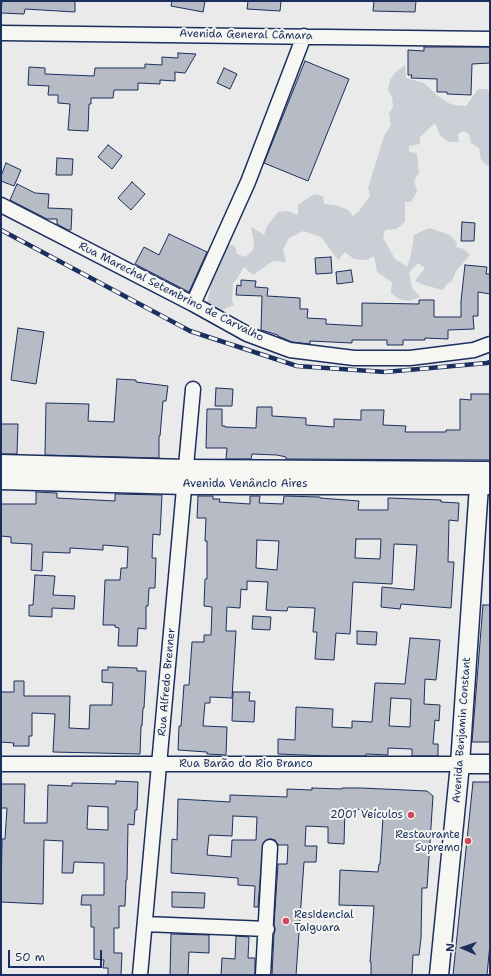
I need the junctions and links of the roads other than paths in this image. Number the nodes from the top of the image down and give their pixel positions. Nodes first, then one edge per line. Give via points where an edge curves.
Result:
1 (1, 32) edge
2 (304, 36) junction
3 (490, 39) edge
4 (1, 205) edge
5 (193, 304) junction
6 (490, 344) edge
7 (193, 389) dead end
8 (1, 464) edge
9 (30, 473) junction
10 (186, 477) junction
11 (485, 478) edge
12 (1, 480) edge
13 (1, 764) edge
14 (160, 764) junction
15 (460, 764) junction
16 (490, 764) edge
17 (270, 846) dead end
18 (145, 924) junction
19 (266, 929) junction
20 (140, 975) edge
21 (263, 975) edge
22 (439, 975) edge

1 - 2 street, Avenida General Câmara
2 - 3 street, Avenida General Câmara
2 - 5 street via 248,182
4 - 5 street, Rua Marechal Setembrino de Carvalho
5 - 6 street, Rua Marechal Setembrino de Carvalho via 247,334 290,350 354,358 410,358 474,350
7 - 10 street, Rua Alfredo Brenner
8 - 9 main road, Avenida Venâncio Aires
9 - 10 main road, Avenida Venâncio Aires
9 - 12 main road, Avenida Venâncio Aires
10 - 11 main road, Avenida Venâncio Aires
10 - 14 street, Rua Alfredo Brenner
11 - 15 main road, Avenida Benjamin Constant
13 - 14 street, Rua Barão do Rio Branco
14 - 15 street, Rua Barão do Rio Branco
14 - 18 street, Rua Alfredo Brenner
15 - 16 main road, Rua Barão do Rio Branco
15 - 22 main road, Avenida Benjamin Constant
17 - 19 street
18 - 19 street
18 - 20 street, Rua Alfredo Brenner
19 - 21 street

